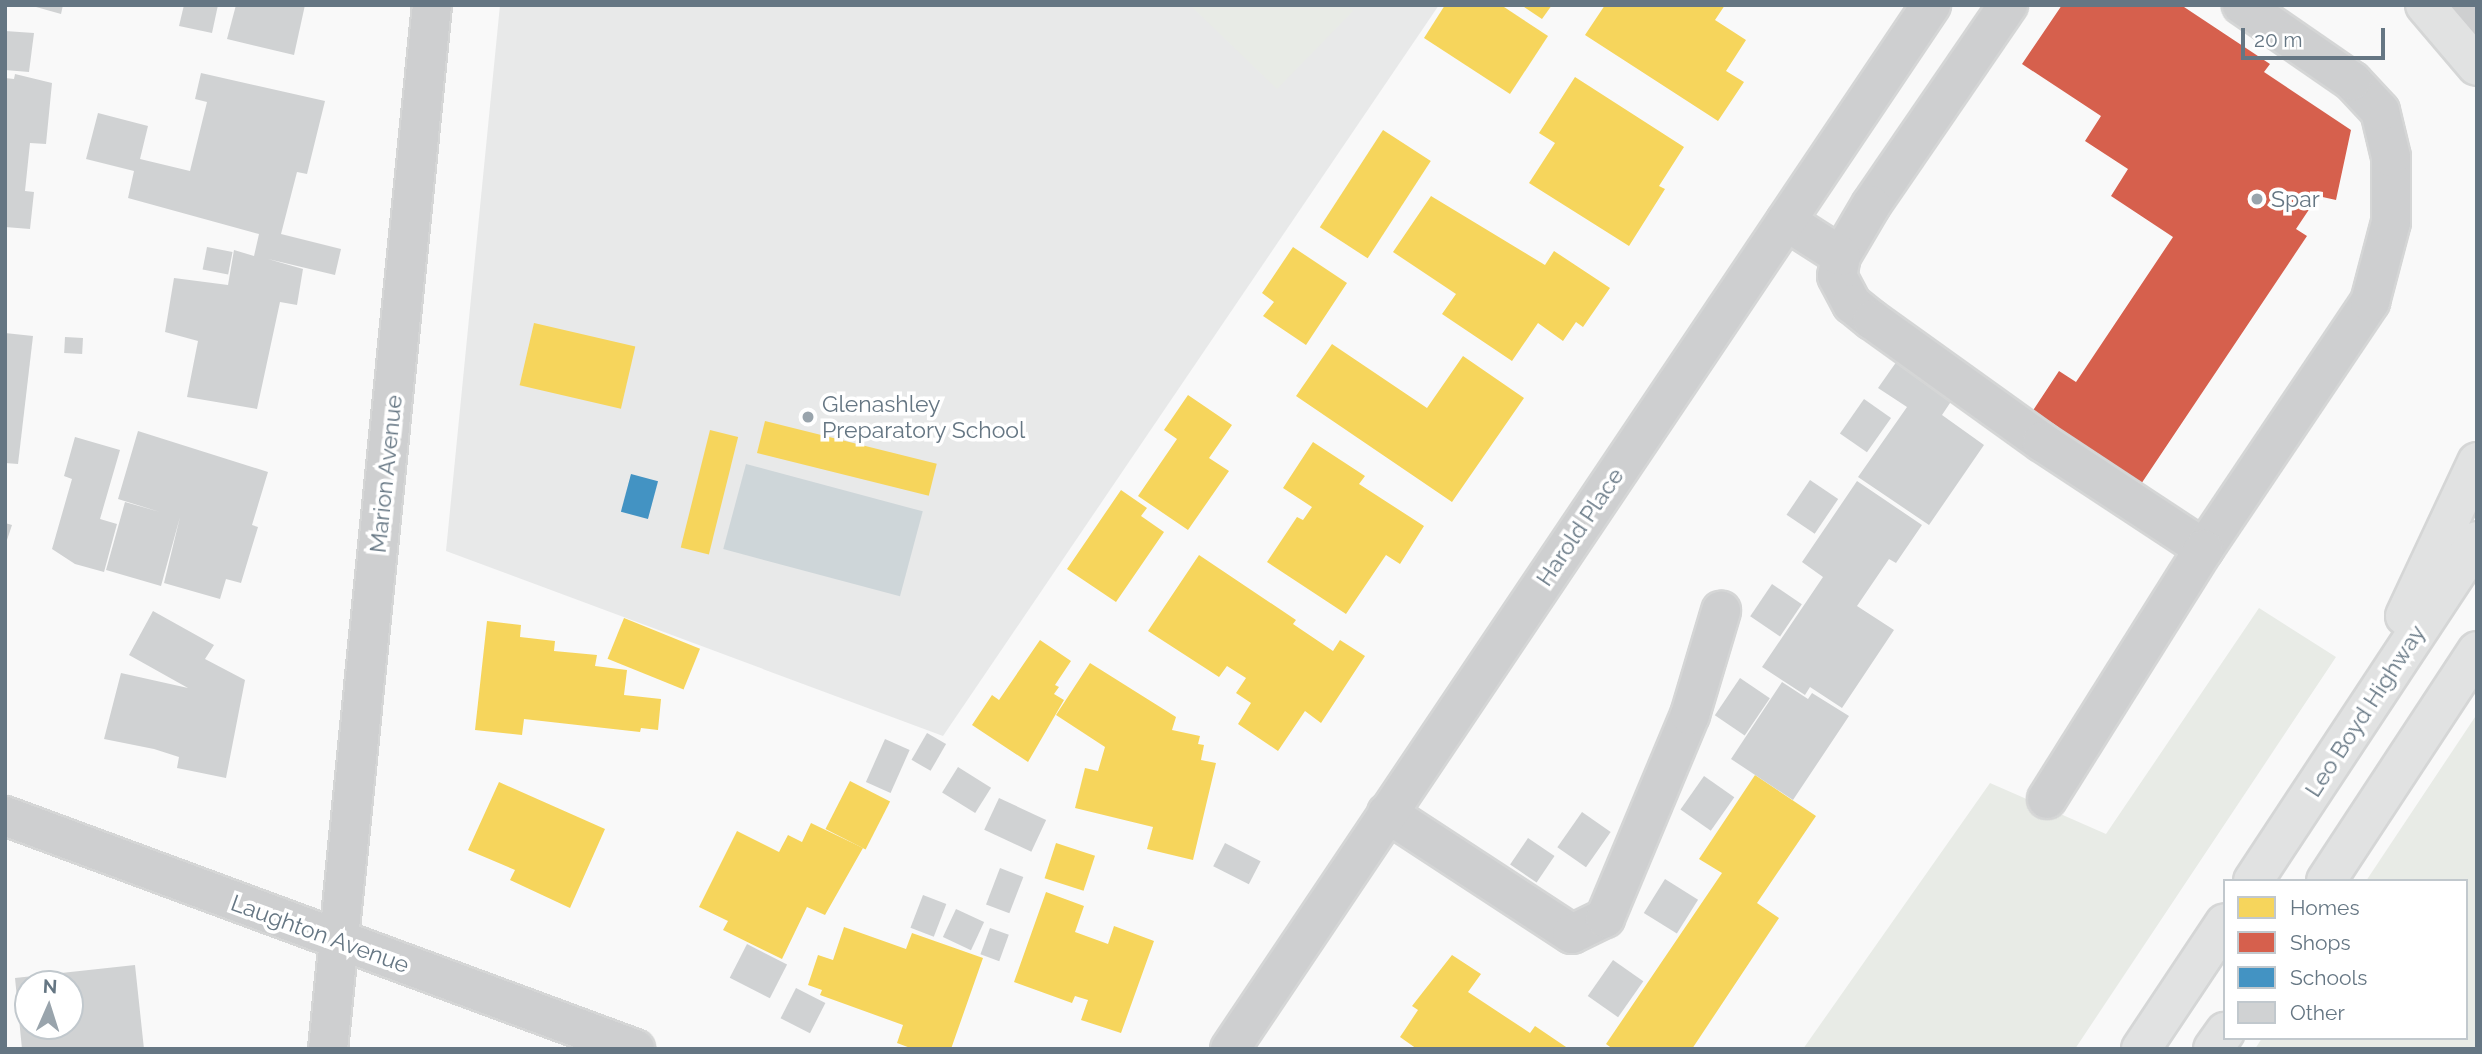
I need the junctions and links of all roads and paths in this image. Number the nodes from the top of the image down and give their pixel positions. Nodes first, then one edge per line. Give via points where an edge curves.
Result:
1 (432, 5) edge
2 (1931, 5) edge
3 (2008, 5) edge
4 (2242, 5) edge
5 (2425, 5) edge
6 (2446, 5) edge
7 (2477, 19) edge
8 (2477, 66) edge
9 (1786, 221) junction
10 (1841, 256) junction
11 (2477, 462) edge
12 (2477, 541) edge
13 (2204, 549) junction
14 (1721, 611) dead end
15 (2477, 651) edge
16 (2320, 779) junction
17 (2048, 799) dead end
18 (1387, 813) junction
19 (5, 816) edge
20 (2254, 879) edge
21 (2327, 879) edge
22 (2223, 926) edge
23 (341, 942) junction
24 (328, 1049) edge
25 (635, 1049) edge
26 (1230, 1049) edge
27 (2141, 1049) edge

1 - 23 street, Marion Avenue
2 - 9 street, Harold Place
3 - 10 street
4 - 13 street via 2326,61 2380,111 2391,157 2390,222 2370,302
5 - 8 highway
6 - 7 street
9 - 10 street
9 - 18 street, Harold Place
10 - 13 street via 1838,276 1852,304 2042,442
11 - 16 highway via 2371,694
12 - 16 highway, Leo Boyd Highway
13 - 17 street
14 - 18 street via 1690,715 1605,918 1572,934
15 - 21 highway
16 - 20 highway, Leo Boyd Highway
18 - 26 street, Harold Place
19 - 23 street, Laughton Avenue
22 - 27 highway
23 - 24 street, Marion Avenue
23 - 25 street, Laughton Avenue

